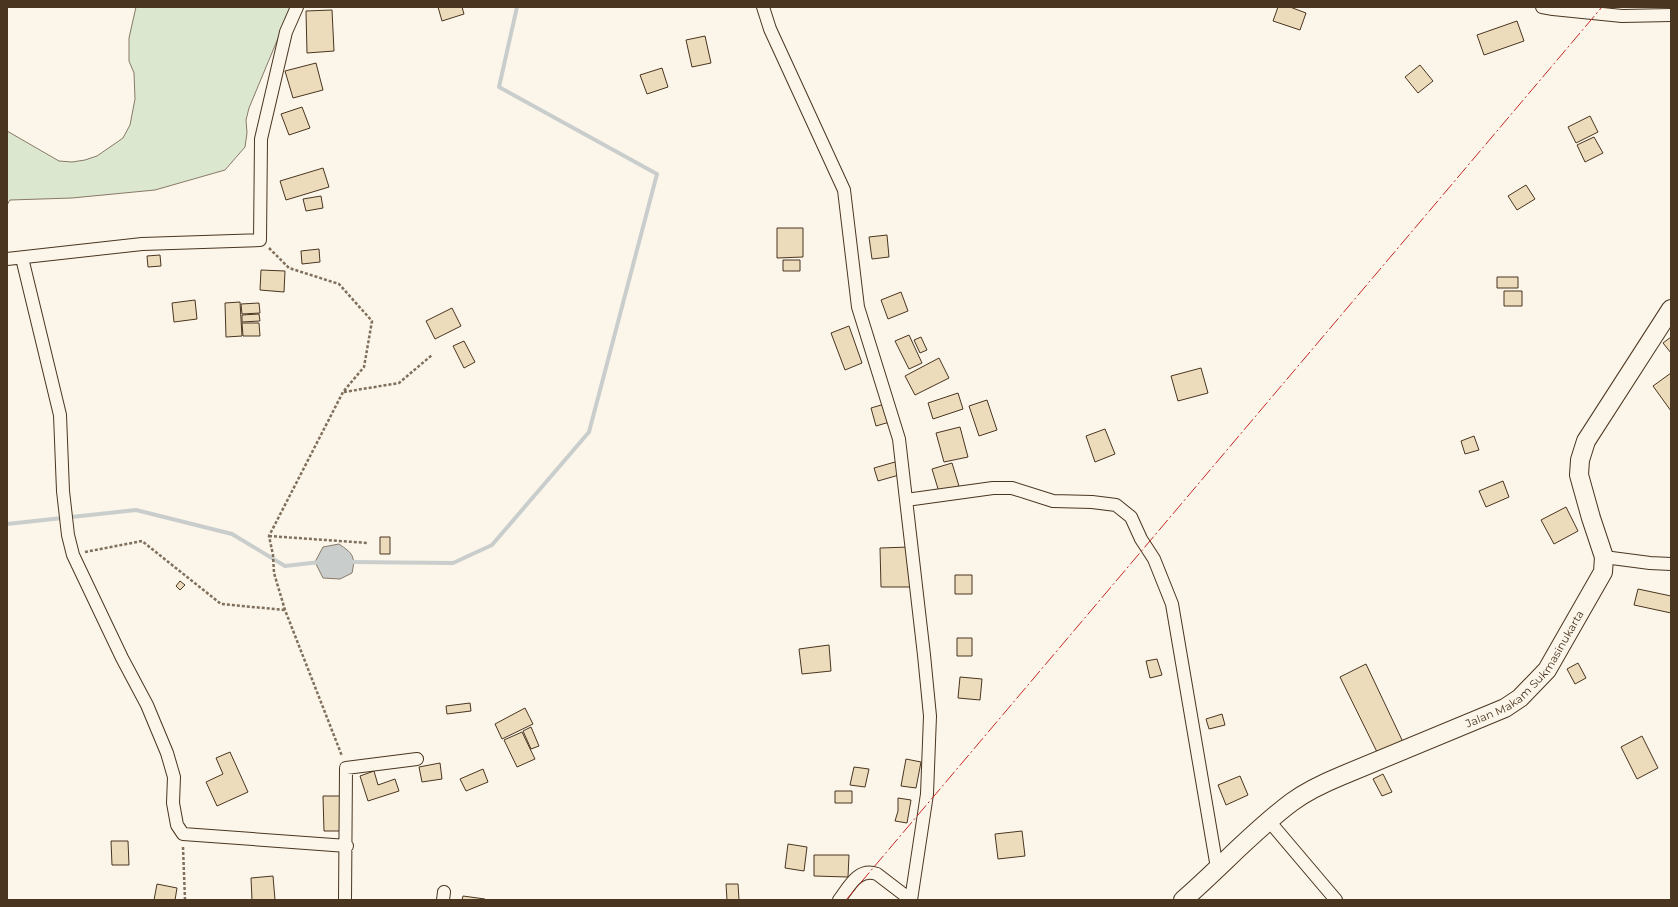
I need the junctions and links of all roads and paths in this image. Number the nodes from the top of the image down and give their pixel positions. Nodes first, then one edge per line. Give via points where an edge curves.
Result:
1 (297, 7) edge
2 (763, 7) edge
3 (1542, 7) edge
4 (1671, 15) edge
5 (260, 240) junction
6 (22, 258) junction
7 (7, 259) edge
8 (1671, 309) edge
9 (432, 355) dead end
10 (343, 392) junction
11 (906, 500) junction
12 (269, 536) junction
13 (368, 543) dead end
14 (73, 555) junction
15 (1604, 557) junction
16 (1671, 564) edge
17 (285, 610) junction
18 (417, 758) dead end
19 (346, 768) junction
20 (1269, 821) junction
21 (183, 834) junction
22 (347, 846) junction
23 (1217, 868) junction
24 (185, 900) edge
25 (345, 900) edge
26 (839, 900) edge
27 (911, 900) edge
28 (1183, 900) edge
29 (1336, 900) edge

1 - 5 street via 286,32 261,139
2 - 11 street via 770,28 844,190 858,307 899,439
3 - 4 street via 1622,16
5 - 6 street via 142,244
5 - 10 path via 289,268 339,284 372,321 364,366
6 - 7 street
6 - 14 street via 60,416 63,491
8 - 15 street via 1586,441 1580,460 1579,475
9 - 10 path via 399,383
10 - 12 path
11 - 23 street via 993,488 1012,488 1053,501 1116,505 1132,517 1154,559 1172,604
11 - 27 street via 930,716 927,794
12 - 13 path
12 - 17 path via 274,555 274,572
14 - 17 path via 142,541 222,604
14 - 21 street via 147,705 167,753 174,777 173,803 177,825
15 - 16 street via 1650,564
15 - 20 street, Jalan Makam Sukmasinukarta via 1602,572 1562,645 1547,670 1520,698 1505,708 1318,786 1293,801
17 - 19 path
18 - 19 street
19 - 22 street
20 - 23 street, Jalan Makam Sukmasinukarta
20 - 29 street
21 - 22 street
21 - 24 path
22 - 25 street
23 - 28 street, Jalan Makam Sukmasinukarta
26 - 27 street via 857,876 872,872

